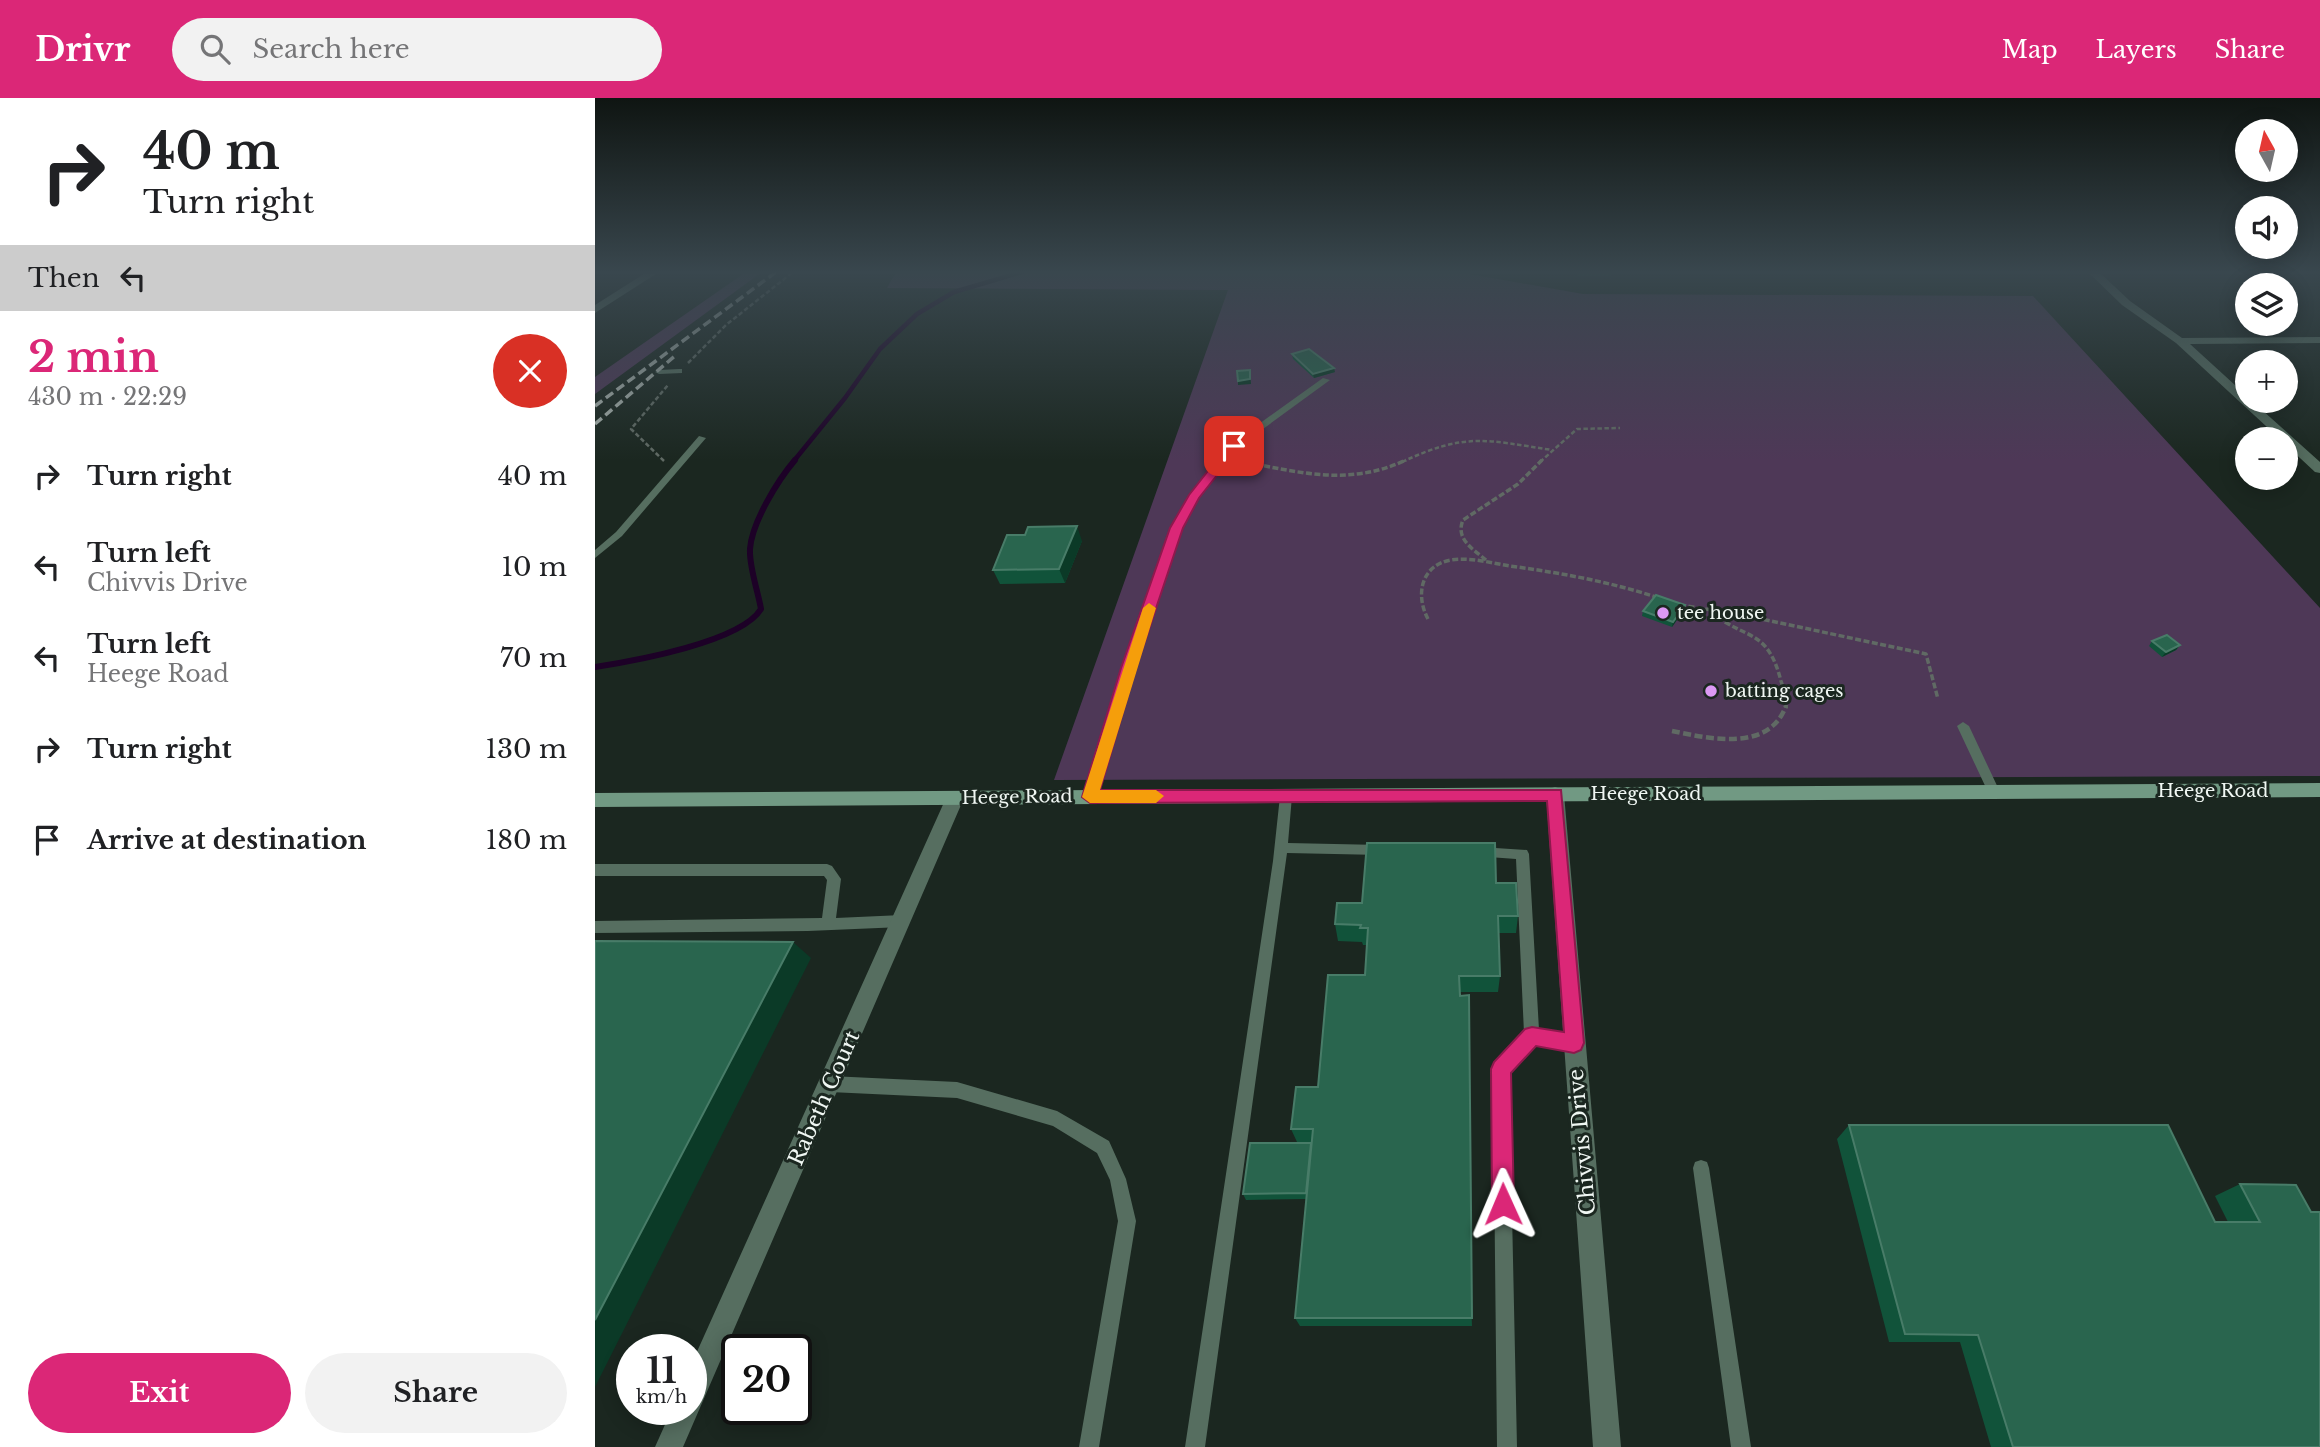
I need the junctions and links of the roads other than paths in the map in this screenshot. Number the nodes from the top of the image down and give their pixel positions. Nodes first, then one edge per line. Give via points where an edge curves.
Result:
1 (2171, 335) edge
2 (2320, 340) edge
3 (2180, 341) junction
4 (679, 371) road end
5 (659, 372) dead end
6 (1326, 380) dead end
7 (702, 438) dead end
8 (2320, 469) edge
9 (595, 555) edge
10 (1963, 726) dead end
11 (2320, 790) edge
12 (1994, 792) junction
13 (1555, 794) junction
14 (1286, 796) junction
15 (1090, 797) junction
16 (955, 798) junction
17 (595, 800) edge
18 (1281, 848) junction
19 (1402, 850) edge
20 (1468, 852) edge
21 (595, 870) edge
22 (902, 921) junction
23 (828, 924) junction
24 (595, 927) edge
25 (1532, 1036) junction
26 (1574, 1043) junction
27 (830, 1084) junction
28 (1701, 1168) dead end
29 (707, 1361) edge
30 (679, 1425) edge
31 (669, 1447) edge
32 (1089, 1447) edge
33 (1195, 1447) edge
34 (1507, 1447) edge
35 (1607, 1447) edge
36 (1741, 1447) edge

1 - 3 street
2 - 3 street
3 - 8 street
4 - 5 lane
6 - 15 lane via 1223,458 1193,497 1177,528
7 - 9 lane via 619,534
10 - 12 lane
11 - 12 street, Heege Road
12 - 13 street, Heege Road
13 - 14 street, Heege Road
13 - 26 street, Chivvis Drive
14 - 15 street, Heege Road
14 - 18 lane
15 - 16 street, Heege Road
16 - 17 street, Heege Road
16 - 22 street, Rabeth Court
18 - 19 lane
18 - 33 lane
20 - 25 lane via 1522,854
21 - 23 lane via 827,870 834,879
22 - 23 lane
22 - 27 street, Rabeth Court
23 - 24 lane
25 - 26 lane
25 - 34 lane via 1501,1069
26 - 35 street, Chivvis Drive
27 - 29 street, Rabeth Court
27 - 32 lane via 957,1090 1057,1119 1103,1147 1118,1179 1127,1221
28 - 36 lane
30 - 31 street

